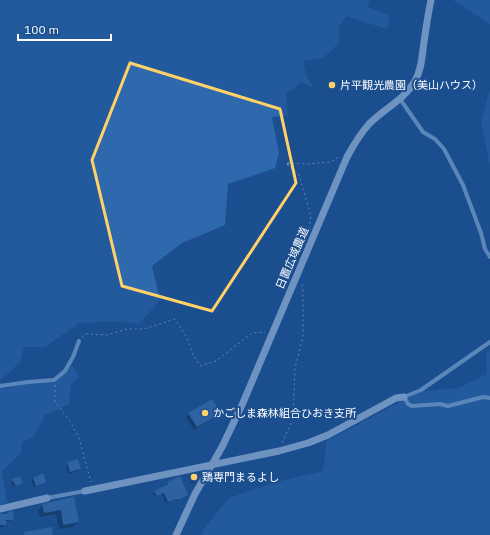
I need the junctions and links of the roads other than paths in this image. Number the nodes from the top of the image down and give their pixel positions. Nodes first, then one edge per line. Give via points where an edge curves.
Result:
1 (431, 0) edge
2 (400, 99) junction
3 (490, 257) edge
4 (79, 341) road end
5 (490, 342) edge
6 (0, 386) edge
7 (404, 396) junction
8 (490, 398) edge
9 (212, 465) junction
10 (85, 491) joint
11 (47, 498) joint
12 (0, 509) edge
13 (176, 535) edge

1 - 2 street, 日置広域農道 via 421,65 410,89
2 - 3 street via 423,132 435,139 444,149 463,185
2 - 9 street, 日置広域農道 via 369,124 347,157 242,405
4 - 6 street via 65,371 54,380
5 - 7 street via 421,390
7 - 8 street via 412,406 448,406 483,397
7 - 9 street via 308,443
9 - 10 street
9 - 13 street, 日置広域農道
10 - 11 street
11 - 12 street

